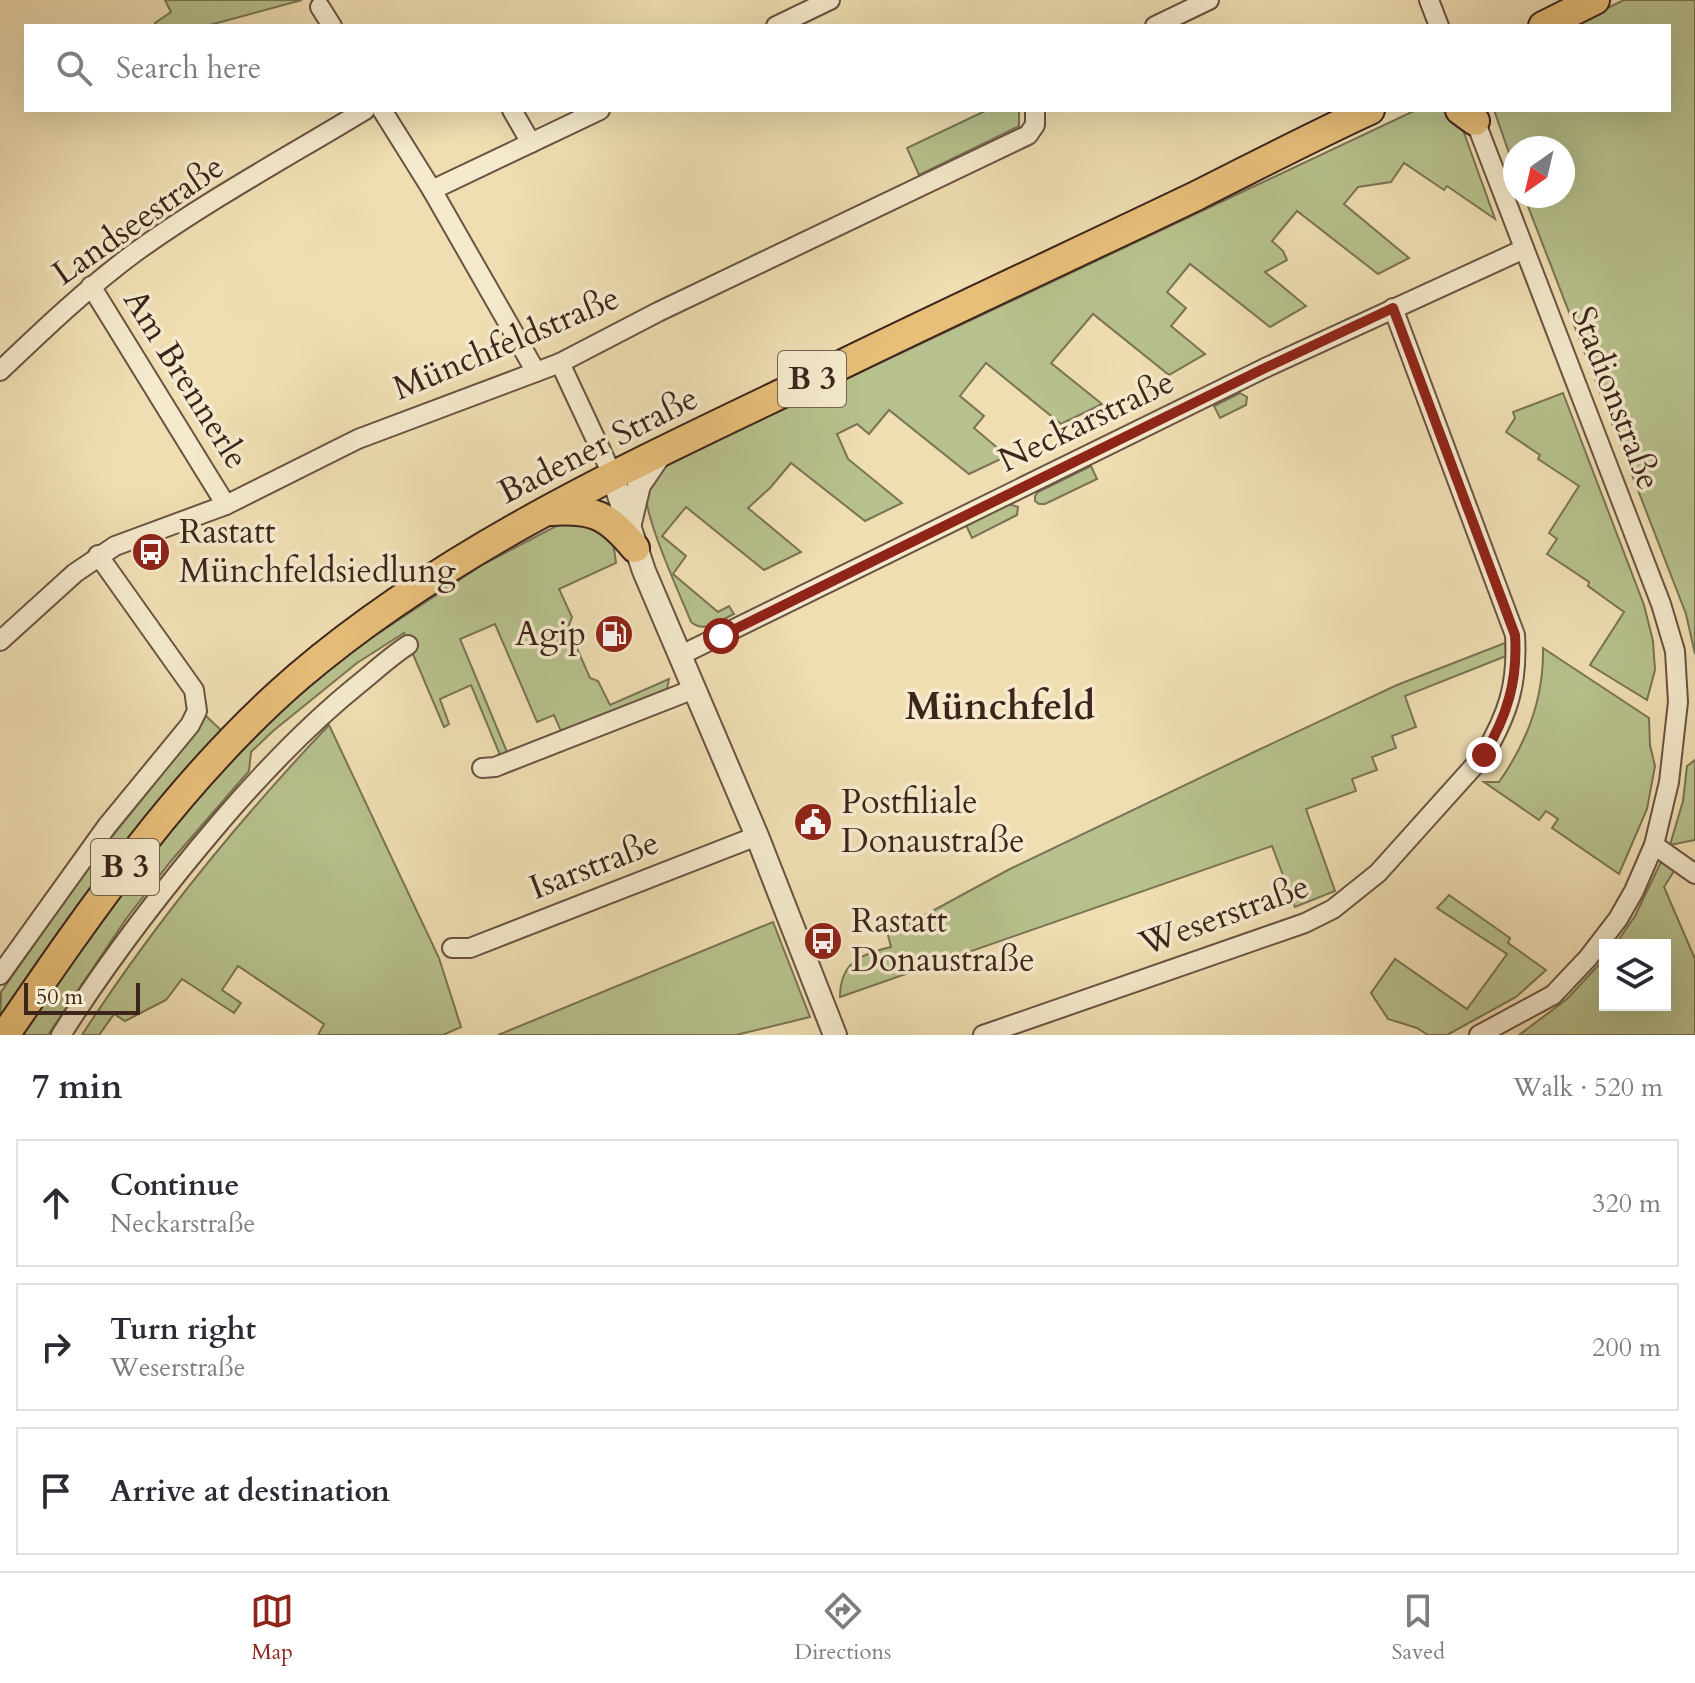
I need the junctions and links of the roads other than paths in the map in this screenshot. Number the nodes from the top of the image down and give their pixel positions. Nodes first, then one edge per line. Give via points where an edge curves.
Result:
1 (830, 0) edge
2 (1209, 0) edge
3 (1429, 0) edge
4 (1595, 0) edge
5 (320, 7) dead end
6 (331, 24) edge
7 (780, 24) edge
8 (1159, 24) edge
9 (1438, 24) edge
10 (1547, 24) edge
11 (362, 112) edge
12 (383, 112) edge
13 (513, 112) edge
14 (596, 112) edge
15 (1035, 112) edge
16 (1366, 112) edge
17 (1470, 113) edge
18 (531, 143) junction
19 (432, 190) junction
20 (1524, 249) junction
21 (91, 286) junction
22 (1393, 308) junction
23 (560, 363) junction
24 (0, 371) edge
25 (536, 372) junction
26 (665, 449) junction
27 (612, 474) junction
28 (226, 505) junction
29 (545, 511) junction
30 (632, 538) junction
31 (98, 555) junction
32 (0, 641) edge
33 (408, 645) dead end
34 (679, 656) junction
35 (694, 689) junction
36 (482, 768) dead end
37 (757, 836) junction
38 (1654, 845) junction
39 (1695, 874) edge
40 (452, 948) dead end
41 (0, 975) edge
42 (5, 1035) edge
43 (61, 1035) edge
44 (835, 1035) edge
45 (983, 1035) edge
46 (1479, 1035) edge

1 - 7 street
2 - 8 street
3 - 9 street
4 - 10 main road
5 - 6 street
11 - 21 street, Landseestraße via 187,216
12 - 19 street
13 - 18 street
14 - 18 street
15 - 23 street, Münchfeldstraße via 1028,135
16 - 26 main road, Badener Straße / B 3
17 - 20 street, Stadionstraße
18 - 19 street
19 - 25 street
20 - 22 street, Neckarstraße
20 - 38 street, Stadionstraße via 1675,651 1677,722
21 - 24 street, Landseestraße
21 - 28 street, Am Brennerle
22 - 34 street, Neckarstraße
22 - 45 street, Weserstraße via 1515,635 1515,679 1496,734 1484,755 1378,873 1333,909
23 - 25 street, Münchfeldstraße
23 - 27 street
25 - 28 street, Münchfeldstraße via 358,439
26 - 27 main road, Badener Straße / B 3
26 - 30 street via 639,485
27 - 29 main road, Badener Straße / B 3
27 - 30 street
28 - 31 street, Münchfeldstraße
29 - 30 main road via 596,513
29 - 42 main road, Badener Straße / B 3 via 409,592 260,712 132,857
30 - 34 street
31 - 32 street, Münchfeldstraße
31 - 41 street via 194,690 197,711
33 - 43 street via 326,710 252,785 142,918
34 - 35 street
35 - 36 street
35 - 37 street
37 - 40 street, Isarstraße via 470,948
37 - 44 street
38 - 39 street
38 - 46 street, Stadionstraße via 1618,919 1588,958 1553,995

